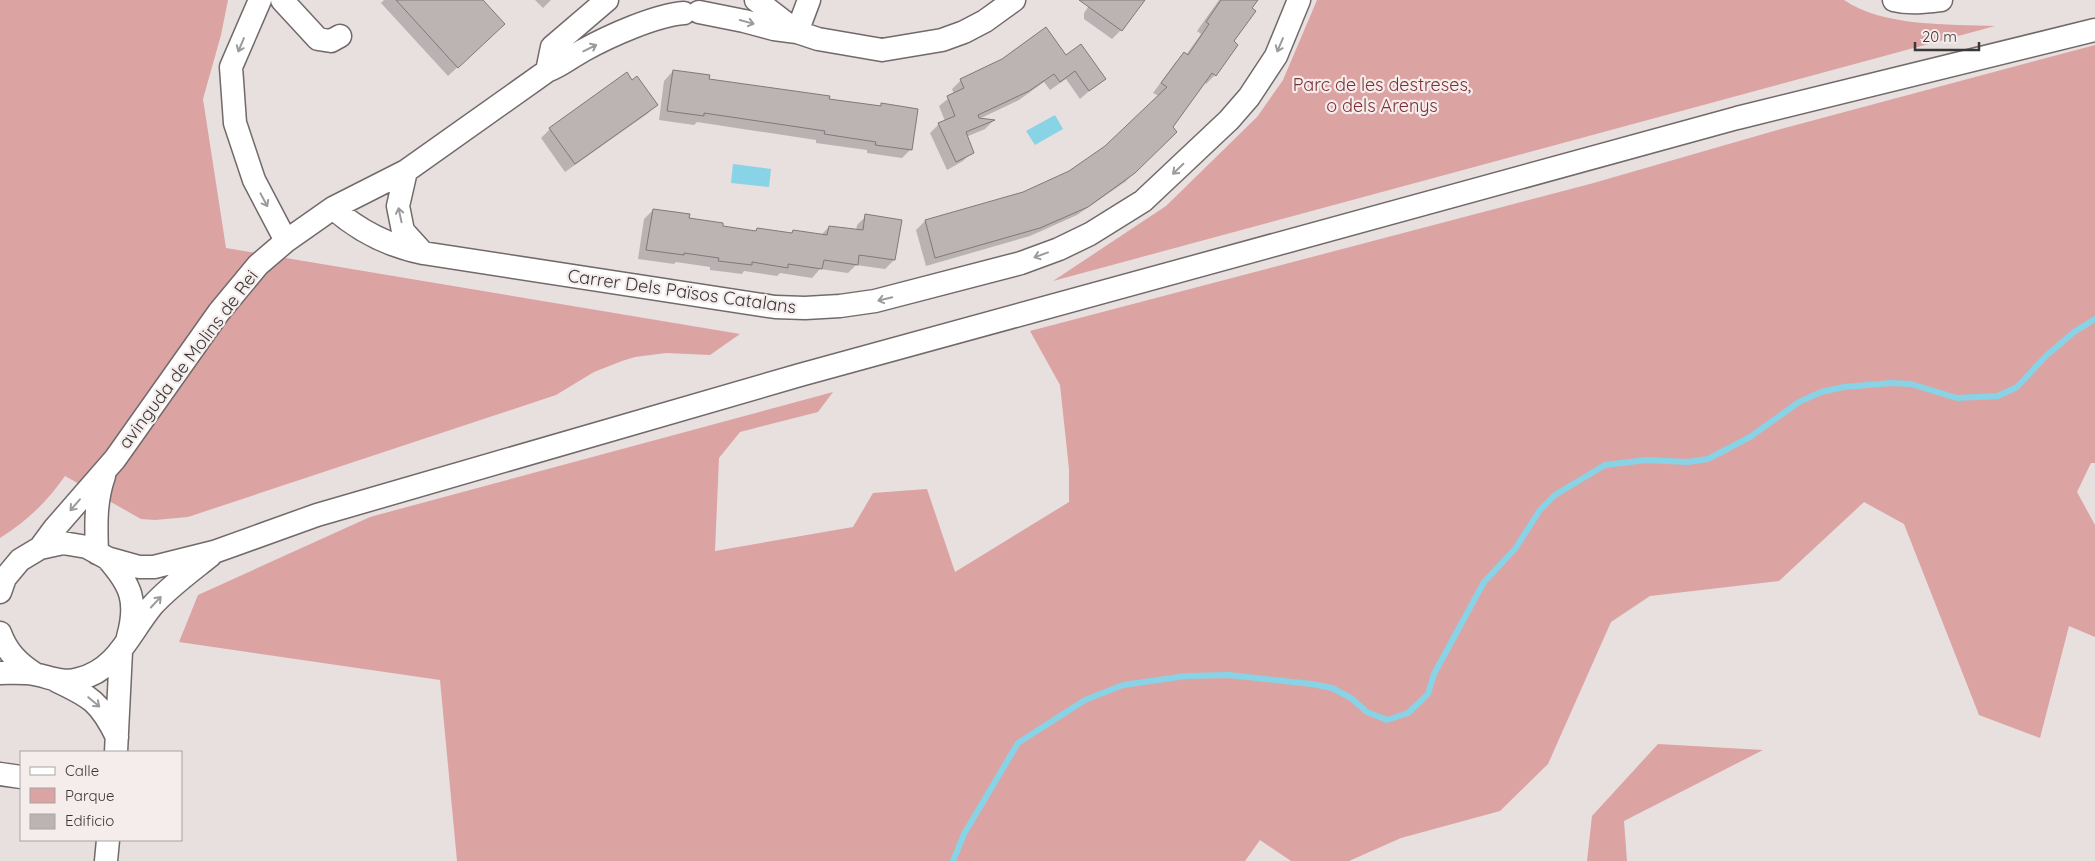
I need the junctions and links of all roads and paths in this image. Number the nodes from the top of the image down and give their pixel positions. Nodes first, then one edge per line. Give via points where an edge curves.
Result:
1 (260, 0) edge
2 (282, 0) edge
3 (607, 0) edge
4 (661, 0) edge
5 (718, 0) edge
6 (756, 0) edge
7 (809, 0) edge
8 (1014, 0) edge
9 (1299, 0) edge
10 (1894, 0) edge
11 (1941, 0) edge
12 (692, 12) junction
13 (2095, 30) edge
14 (797, 32) junction
15 (340, 36) dead end
16 (547, 71) junction
17 (406, 171) junction
18 (333, 208) junction
19 (286, 241) junction
20 (423, 253) junction
21 (107, 468) junction
22 (40, 548) junction
23 (214, 552) junction
24 (102, 555) junction
25 (10, 562) edge
26 (0, 592) edge
27 (0, 633) edge
28 (124, 646) junction
29 (0, 673) edge
30 (45, 678) junction
31 (117, 745) edge
32 (0, 774) edge
33 (20, 777) edge
34 (108, 841) edge
35 (106, 861) edge

1 -> 19 street via 231,67 235,123 254,180
2 - 15 street via 318,39 331,41
3 - 16 street via 552,47
4 - 12 street via 673,10
5 - 12 street via 712,6
6 - 14 street
7 - 14 street
8 - 14 street via 964,32 909,47 882,50 856,47
9 -> 20 street, Carrer Dels Països Catalans via 1276,56 1249,96 1173,174 1143,201 1090,234 1021,263 875,301 805,308 775,307
10 - 11 street
12 -> 14 street
16 -> 12 street, avinguda de Molins de Rei via 558,68 584,50 652,20 667,14
13 - 23 street via 1736,118 828,367 317,514
16 - 17 street, avinguda de Molins de Rei
17 - 18 street, avinguda de Molins de Rei
20 -> 17 street via 403,231 398,206
18 - 19 street, avinguda de Molins de Rei
18 - 20 street, Carrer Dels Països Catalans via 378,240
19 - 21 street, avinguda de Molins de Rei via 258,265 219,312
21 -> 22 street, avinguda de Molins de Rei
21 - 24 street, avinguda de Molins de Rei via 96,508
22 - 24 street via 63,543 87,547
22 - 25 street
23 - 24 street via 154,567 139,567
28 -> 23 street via 152,606
24 - 28 street via 123,576 132,598 133,620
25 - 26 street
27 - 30 street via 17,662
28 - 30 street via 115,659 98,673 77,680
28 - 31 street
29 - 30 street via 15,672
30 -> 31 street via 96,702 106,714
32 - 33 street
34 - 35 street

